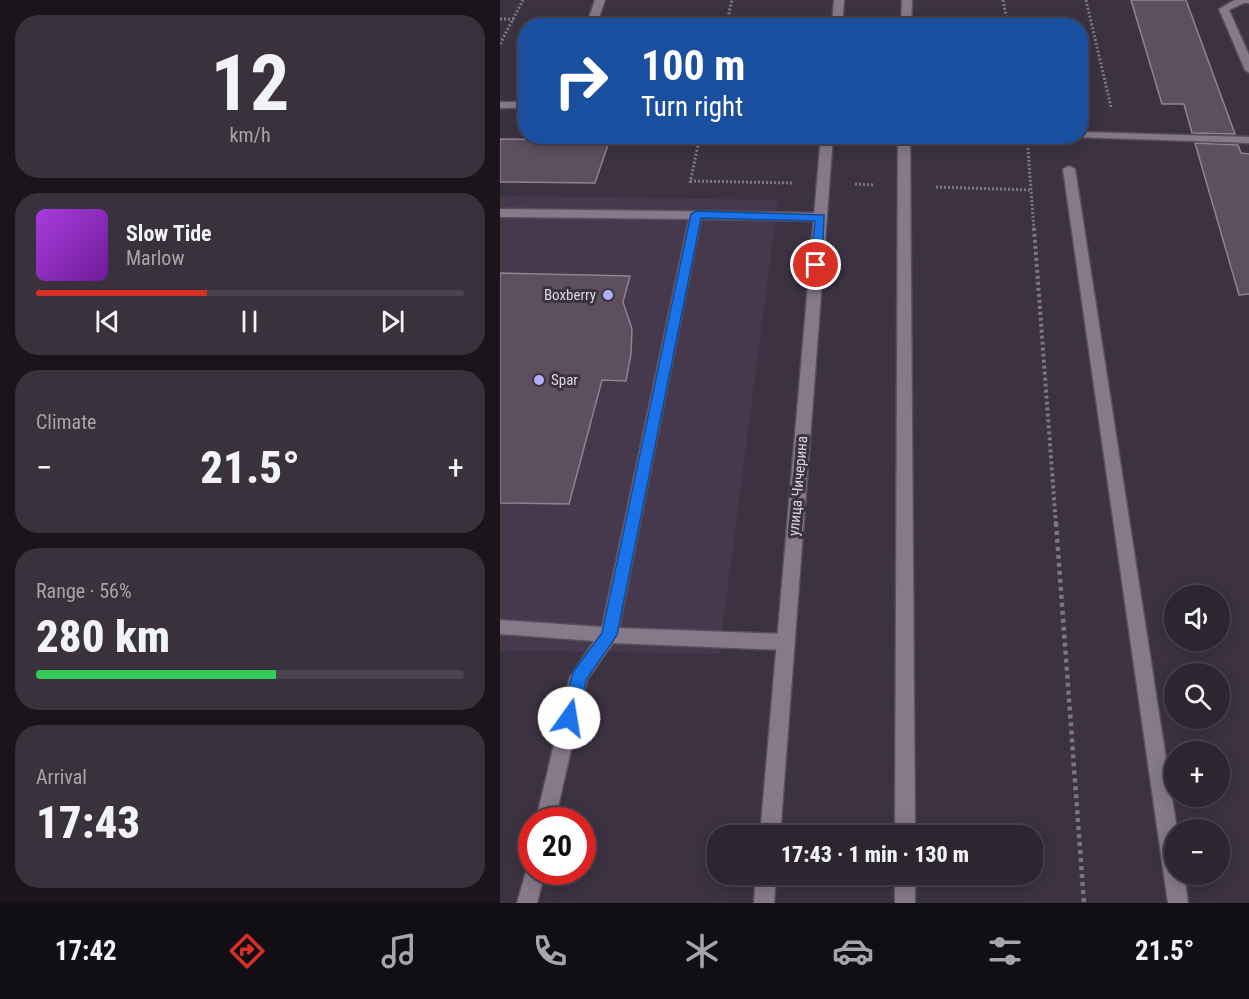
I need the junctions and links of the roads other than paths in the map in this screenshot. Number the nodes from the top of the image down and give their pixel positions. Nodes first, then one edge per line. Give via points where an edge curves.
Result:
1 (600, 0) edge
2 (839, 0) edge
3 (906, 0) edge
4 (1250, 0) edge
5 (593, 18) edge
6 (838, 18) edge
7 (906, 18) edge
8 (1250, 70) edge
9 (500, 105) edge
10 (518, 105) edge
11 (1088, 135) edge
12 (1250, 140) edge
13 (826, 144) edge
14 (904, 144) edge
15 (1069, 169) dead end
16 (500, 213) edge
17 (696, 214) junction
18 (820, 217) junction
19 (500, 627) edge
20 (609, 635) junction
21 (785, 642) junction
22 (549, 807) edge
23 (771, 825) edge
24 (905, 825) edge
25 (531, 885) edge
26 (765, 885) edge
27 (905, 885) edge
28 (527, 903) edge
29 (764, 903) edge
30 (905, 903) edge
31 (1178, 903) edge

1 - 5 main road
2 - 6 main road
3 - 7 main road
4 - 8 main road via 1224,9
9 - 10 main road
11 - 12 main road
13 - 18 main road, улица Чичерина
14 - 24 main road
15 - 31 main road
16 - 17 main road
17 - 18 main road
17 - 20 main road
18 - 21 main road, улица Чичерина
19 - 20 main road
20 - 21 main road
20 - 22 main road via 579,677
21 - 23 main road, улица Чичерина
25 - 28 main road
26 - 29 main road
27 - 30 main road

